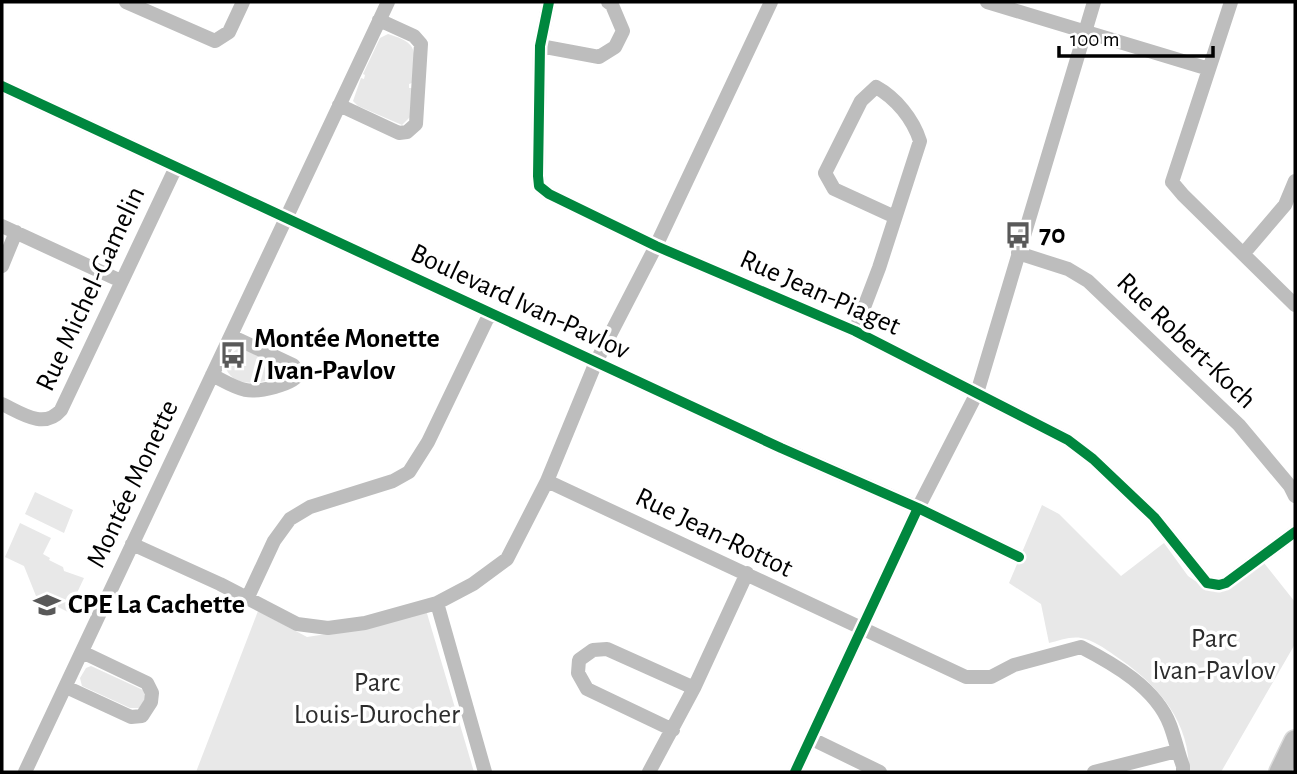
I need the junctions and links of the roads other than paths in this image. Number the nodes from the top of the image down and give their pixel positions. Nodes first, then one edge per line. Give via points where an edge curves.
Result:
1 (126, 2) edge
2 (243, 2) edge
3 (388, 2) edge
4 (549, 2) edge
5 (608, 2) edge
6 (771, 2) edge
7 (987, 2) edge
8 (1094, 2) edge
9 (1231, 2) edge
10 (379, 20) junction
11 (1085, 30) junction
12 (540, 46) junction
13 (1209, 69) junction
14 (2, 86) edge
15 (338, 105) junction
16 (176, 167) junction
17 (1295, 181) edge
18 (895, 217) junction
19 (285, 218) junction
20 (2, 226) edge
21 (16, 232) junction
22 (656, 246) junction
23 (1018, 253) junction
24 (1244, 253) junction
25 (2, 266) edge
26 (121, 281) junction
27 (1295, 305) edge
28 (490, 313) junction
29 (855, 331) junction
30 (230, 336) junction
31 (596, 362) junction
32 (212, 375) junction
33 (977, 393) junction
34 (2, 404) edge
35 (547, 481) junction
36 (1294, 488) edge
37 (918, 508) junction
38 (1295, 532) edge
39 (132, 544) junction
40 (1019, 557) dead end
41 (747, 573) junction
42 (247, 599) junction
43 (437, 603) junction
44 (861, 628) junction
45 (82, 652) junction
46 (66, 687) junction
47 (694, 688) junction
48 (673, 730) junction
49 (812, 739) junction
50 (1295, 741) edge
51 (1177, 751) junction
52 (25, 772) edge
53 (485, 772) edge
54 (649, 772) edge
55 (794, 772) edge
56 (880, 772) edge
57 (1094, 772) edge
58 (1183, 772) edge
59 (1280, 772) edge

1 - 2 street via 215,41 229,32
3 - 10 street, Montée Monette
4 - 12 street, Rue Jean-Piaget
5 - 12 street via 623,32 615,47 599,57
6 - 22 street
7 - 11 street
8 - 11 street
9 - 13 street
10 - 15 street, Montée Monette
10 - 15 street via 421,44 416,124 410,131 399,132
11 - 13 street
11 - 23 street
12 - 22 street, Rue Jean-Piaget via 539,186
13 - 24 street via 1172,181
14 - 16 street, Boulevard Ivan-Pavlov
15 - 19 street, Montée Monette
16 - 19 street, Boulevard Ivan-Pavlov
16 - 26 street, Rue Michel-Gamelin
17 - 24 street via 1285,205
18 - 18 street via 834,189 825,173 861,101 876,87 915,124 920,141
18 - 29 street
19 - 28 street, Boulevard Ivan-Pavlov
19 - 30 street, Montée Monette
20 - 21 street
21 - 25 street
21 - 26 street
22 - 29 street, Rue Jean-Piaget
22 - 31 street
23 - 33 street
23 - 36 street, Rue Robert-Koch via 1068,269 1088,281 1240,425
24 - 27 street
26 - 34 street, Rue Michel-Gamelin via 59,413 39,420
28 - 31 street, Boulevard Ivan-Pavlov
28 - 42 street via 409,472 310,507 290,519 274,541
29 - 33 street, Rue Jean-Piaget
30 - 32 street, Montée Monette
30 - 32 street via 293,365 295,378 252,392
31 - 35 street
31 - 37 street, Boulevard Ivan-Pavlov
32 - 39 street, Montée Monette
33 - 37 street
33 - 38 street, Rue Jean-Piaget via 1068,439 1093,459 1154,517 1206,583 1226,583
35 - 41 street, Rue Jean-Rottot
35 - 43 street via 507,559
37 - 40 street, Boulevard Ivan-Pavlov
37 - 44 street
39 - 42 street
39 - 45 street, Montée Monette
41 - 44 street, Rue Jean-Rottot
41 - 47 street
42 - 43 street via 298,624 328,628
43 - 53 street
44 - 49 street
44 - 51 street, Rue Jean-Rottot via 966,677 990,677 1081,648 1120,670 1155,698
45 - 46 street, Montée Monette
45 - 46 street via 146,683 152,693 149,707 142,716 131,718
46 - 52 street, Montée Monette
47 - 48 street
47 - 48 street via 607,649 593,650 579,660 578,673 587,689
48 - 54 street
49 - 55 street
49 - 56 street
50 - 59 highway
51 - 57 street
51 - 58 street

